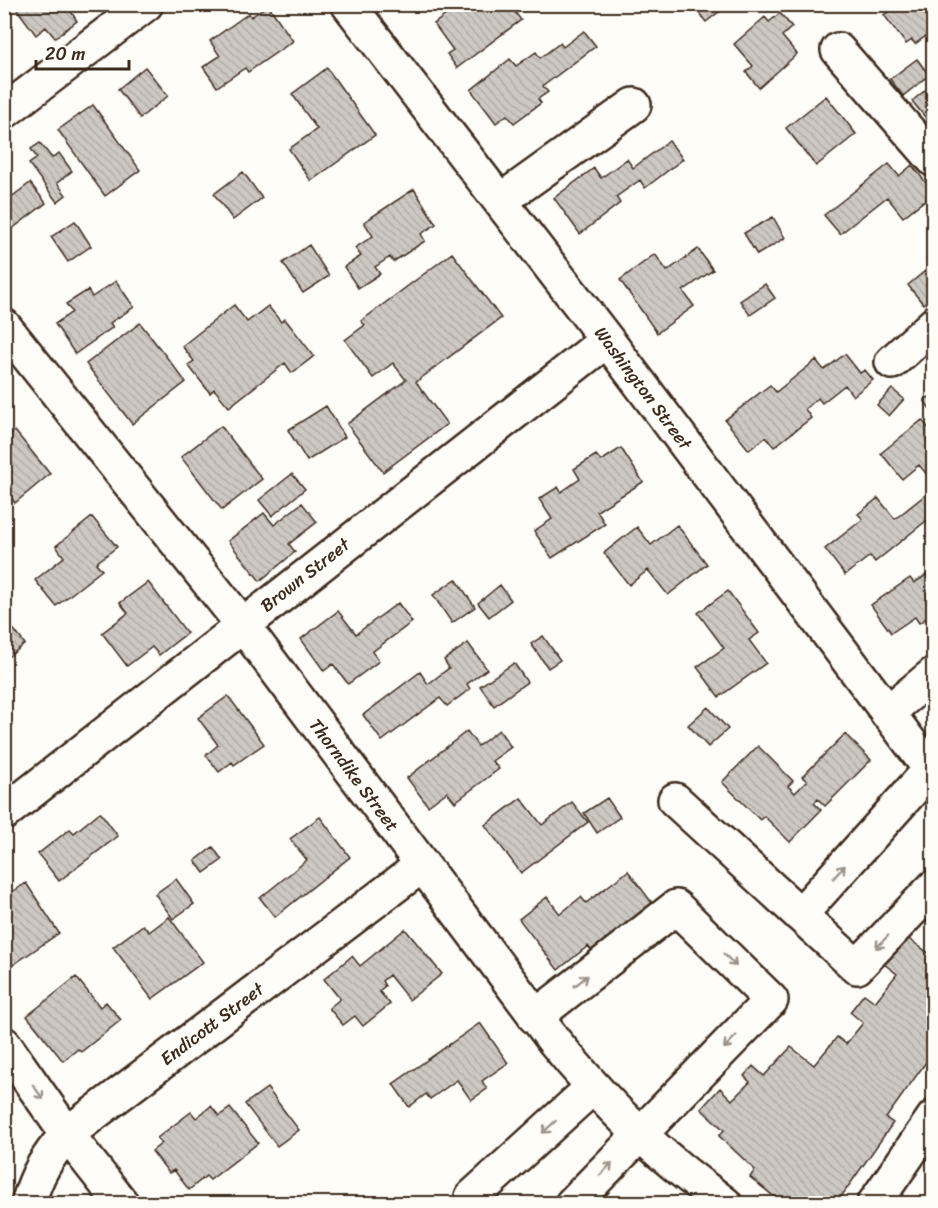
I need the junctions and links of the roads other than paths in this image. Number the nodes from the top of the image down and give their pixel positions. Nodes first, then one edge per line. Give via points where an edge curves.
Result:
1 (146, 4) edge
2 (348, 4) edge
3 (838, 50) dead end
4 (634, 105) dead end
5 (4, 112) edge
6 (933, 160) edge
7 (500, 201) junction
8 (933, 324) edge
9 (4, 326) edge
10 (607, 340) junction
11 (892, 362) dead end
12 (242, 624) junction
13 (933, 674) edge
14 (887, 713) junction
15 (932, 772) edge
16 (675, 800) dead end
17 (4, 813) edge
18 (421, 866) junction
19 (930, 898) edge
20 (800, 915) junction
21 (535, 1017) junction
22 (4, 1044) edge
23 (593, 1087) junction
24 (933, 1118) edge
25 (68, 1134) junction
26 (640, 1134) junction
27 (28, 1203) edge
28 (122, 1203) edge
29 (473, 1203) edge
30 (572, 1203) edge
31 (725, 1203) edge
32 (874, 1203) edge

1 - 5 street
2 - 7 street, Washington Street
3 - 6 street
4 - 7 street
7 - 10 street, Washington Street
8 - 11 street
9 - 12 street, Thorndike Street
10 - 12 street, Brown Street
10 - 14 street, Washington Street
12 - 17 street, Brown Street
12 - 18 street, Thorndike Street
13 - 14 street
14 - 15 street, Washington Street
20 -> 15 street
16 - 20 street
18 - 21 street, Thorndike Street
18 - 25 street, Endicott Street
19 -> 20 street via 857,967
21 - 23 street, Thorndike Street
21 -> 26 street via 676,907 771,1000
22 -> 25 street
23 - 26 street, Thorndike Street
23 -> 29 street via 472,1197
24 - 32 street
25 - 27 street, Endicott Street via 47,1157
25 - 28 street
30 -> 26 street
26 - 31 street, Thorndike Street

